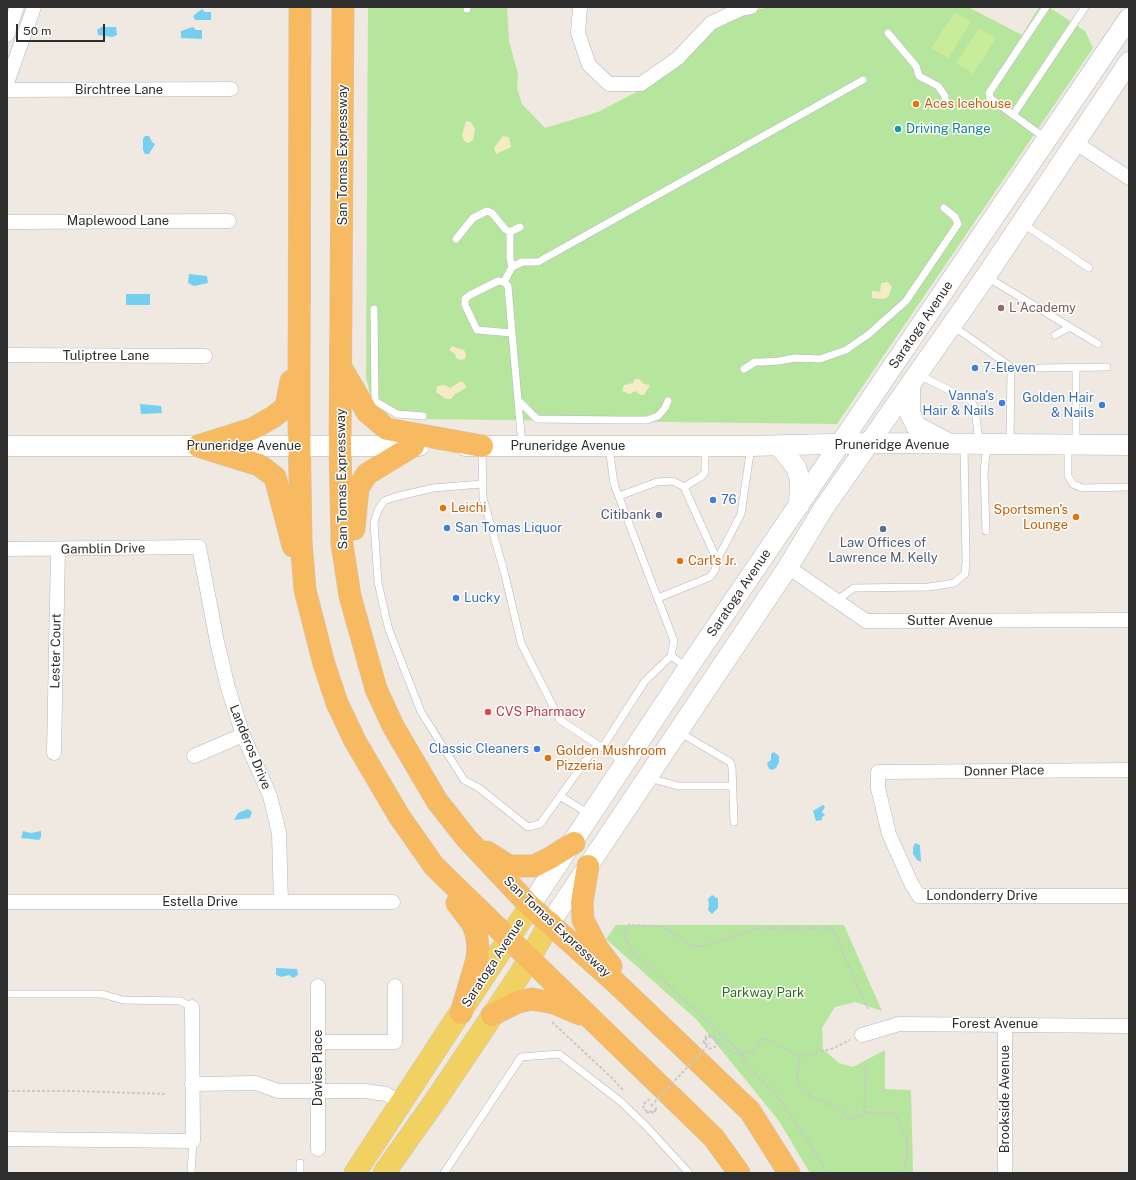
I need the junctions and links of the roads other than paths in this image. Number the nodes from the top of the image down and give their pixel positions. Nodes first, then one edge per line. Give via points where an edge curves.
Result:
1 (17, 7) edge
2 (34, 7) edge
3 (300, 7) edge
4 (343, 7) edge
5 (580, 7) edge
6 (751, 7) edge
7 (1046, 7) edge
8 (1086, 7) edge
9 (1129, 18) edge
10 (888, 33) dead end
11 (7, 35) edge
12 (1129, 62) edge
13 (863, 80) dead end
14 (7, 83) edge
15 (231, 89) dead end
16 (7, 90) edge
17 (945, 101) dead end
18 (1013, 115) junction
19 (1047, 139) junction
20 (1076, 143) junction
21 (1129, 178) edge
22 (944, 208) dead end
23 (229, 221) dead end
24 (7, 222) edge
25 (1022, 223) junction
26 (520, 227) dead end
27 (510, 232) junction
28 (456, 239) dead end
29 (512, 267) junction
30 (1088, 268) dead end
31 (986, 276) junction
32 (504, 282) junction
33 (374, 309) dead end
34 (951, 325) junction
35 (1070, 327) junction
36 (512, 333) junction
37 (1055, 335) dead end
38 (300, 336) junction
39 (1098, 344) dead end
40 (7, 355) edge
41 (205, 356) dead end
42 (342, 367) junction
43 (1076, 367) junction
44 (1107, 367) dead end
45 (1039, 368) dead end
46 (744, 369) dead end
47 (914, 379) junction
48 (518, 400) junction
49 (668, 401) dead end
50 (423, 416) dead end
51 (870, 443) junction
52 (841, 444) junction
53 (971, 445) junction
54 (7, 446) edge
55 (198, 446) junction
56 (300, 446) junction
57 (340, 446) junction
58 (413, 446) junction
59 (482, 446) junction
60 (522, 446) junction
61 (705, 446) junction
62 (751, 446) junction
63 (779, 446) junction
64 (1010, 446) junction
65 (1072, 446) junction
66 (1129, 446) edge
67 (609, 447) junction
68 (482, 484) junction
69 (684, 487) junction
70 (1129, 487) edge
71 (619, 496) junction
72 (798, 506) junction
73 (986, 531) dead end
74 (199, 547) joint
75 (7, 549) edge
76 (58, 549) junction
77 (717, 560) junction
78 (788, 567) junction
79 (305, 590) junction
80 (350, 596) junction
81 (658, 598) junction
82 (837, 600) junction
83 (1129, 620) edge
84 (671, 656) junction
85 (688, 668) junction
86 (678, 731) junction
87 (243, 735) junction
88 (599, 746) junction
89 (54, 753) dead end
90 (194, 756) dead end
91 (626, 763) junction
92 (1129, 770) edge
93 (878, 772) joint
94 (647, 777) junction
95 (731, 786) junction
96 (560, 796) junction
97 (591, 816) junction
98 (734, 822) dead end
99 (467, 839) junction
100 (574, 843) junction
101 (434, 866) junction
102 (588, 866) junction
103 (1129, 896) edge
104 (7, 902) edge
105 (281, 902) junction
106 (393, 902) dead end
107 (530, 906) junction
108 (550, 923) junction
109 (508, 939) junction
110 (528, 958) junction
111 (616, 983) junction
112 (318, 986) dead end
113 (395, 986) dead end
114 (7, 994) edge
115 (192, 1007) joint
116 (461, 1013) junction
117 (492, 1015) junction
118 (1005, 1024) junction
119 (1129, 1026) edge
120 (608, 1034) junction
121 (862, 1035) road end
122 (318, 1042) junction
123 (192, 1084) junction
124 (318, 1092) junction
125 (401, 1103) junction
126 (7, 1139) edge
127 (193, 1141) junction
128 (318, 1149) dead end
129 (300, 1163) dead end
130 (389, 1171) edge
131 (191, 1173) edge
132 (300, 1173) edge
133 (355, 1173) edge
134 (444, 1173) edge
135 (689, 1173) edge
136 (739, 1173) edge
137 (789, 1173) edge
138 (1005, 1173) edge

1 - 11 street
2 - 14 street
3 - 38 highway
4 - 42 highway, San Tomas Expressway
5 - 6 street via 578,33 589,64 609,84 640,84 678,58 711,23
7 - 18 lane via 989,94 990,98
8 - 18 lane
9 - 19 main road, Saratoga Avenue
10 - 17 lane via 916,66 919,76 938,86 945,96
12 - 20 main road, Saratoga Avenue
13 - 29 lane via 538,262 522,262
15 - 16 street, Birchtree Lane
18 - 19 lane
19 - 52 main road, Saratoga Avenue
20 - 21 street
20 - 25 main road, Saratoga Avenue
22 - 46 lane via 956,217 958,224 906,301 870,334 846,350 824,358 754,362
23 - 24 street, Maplewood Lane
25 - 30 lane
25 - 31 main road, Saratoga Avenue
26 - 27 lane
27 - 28 lane via 487,211 473,218
27 - 29 lane
29 - 32 lane
31 - 34 main road, Saratoga Avenue
31 - 35 lane
32 - 36 lane via 508,286
32 - 36 lane via 498,281 470,295 465,305 477,330
33 - 50 lane via 375,401 397,414
34 - 47 main road, Saratoga Avenue
34 - 64 lane via 1011,367
35 - 37 lane
35 - 39 lane
36 - 48 lane
38 - 55 highway via 286,407 252,429
38 - 56 highway
40 - 41 street, Tuliptree Lane
42 - 57 highway, San Tomas Expressway
42 - 59 highway via 367,412 387,429
43 - 44 lane
43 - 45 lane
43 - 65 lane
47 - 51 main road, Saratoga Avenue
47 - 53 main road via 910,414 916,426
47 - 53 lane via 971,401 976,408
48 - 49 lane via 537,419 619,420 647,420 658,416
48 - 60 lane
51 - 52 main road, Pruneridge Avenue
51 - 53 main road, Pruneridge Avenue
51 - 78 main road, Saratoga Avenue via 823,509
52 - 63 main road, Pruneridge Avenue
52 - 72 main road, Saratoga Avenue
53 - 64 main road, Pruneridge Avenue
53 - 73 lane via 984,472
53 - 82 lane via 965,574 954,583 929,587 854,588
54 - 55 main road, Pruneridge Avenue
55 - 56 main road, Pruneridge Avenue
55 - 79 highway via 260,465 275,477
56 - 57 main road, Pruneridge Avenue
56 - 79 highway via 301,541
57 - 58 main road, Pruneridge Avenue
57 - 80 highway, San Tomas Expressway via 342,544
58 - 59 main road, Pruneridge Avenue
58 - 80 highway via 367,474 358,488
59 - 60 main road, Pruneridge Avenue
59 - 68 lane
60 - 67 main road, Pruneridge Avenue
61 - 62 main road, Pruneridge Avenue
61 - 67 main road, Pruneridge Avenue
61 - 69 lane via 704,472 701,478
62 - 63 main road, Pruneridge Avenue
62 - 77 lane via 740,514
63 - 72 main road via 796,467 800,480
64 - 65 main road, Pruneridge Avenue
65 - 66 main road, Pruneridge Avenue
65 - 70 lane via 1068,476 1073,484 1082,488
67 - 71 lane via 614,484
68 - 88 lane via 483,498 522,644 560,720
68 - 96 lane via 433,488 410,492 384,501 374,523 378,582 388,625 420,712 464,780 479,788 528,827 540,824
69 - 71 lane via 673,481 657,482
69 - 77 lane
71 - 81 lane
72 - 85 main road, Saratoga Avenue
74 - 76 street, Gamblin Drive
74 - 87 street, Landeros Drive via 217,642
75 - 76 street, Gamblin Drive
76 - 89 street, Lester Court
77 - 81 lane via 715,570 710,576
78 - 82 street, Sutter Avenue
78 - 86 main road, Saratoga Avenue
79 - 101 highway via 324,664 355,741 399,816
80 - 99 highway, San Tomas Expressway via 376,689 393,726 438,801
81 - 84 lane via 674,640
82 - 83 street, Sutter Avenue via 866,621
84 - 85 lane
84 - 88 lane via 645,681
85 - 91 main road, Saratoga Avenue
86 - 94 main road, Saratoga Avenue
86 - 95 lane via 727,759 732,767
87 - 90 street
87 - 105 street, Landeros Drive via 270,796 279,833
88 - 91 lane
88 - 96 lane
91 - 97 main road, Saratoga Avenue
92 - 93 street, Donner Place
93 - 103 street, Londonderry Drive via 878,788 889,834 919,896
94 - 95 lane via 678,786
94 - 102 main road, Saratoga Avenue
95 - 98 lane
96 - 97 lane
97 - 100 main road, Saratoga Avenue
99 - 100 highway via 509,866 534,866
99 - 107 highway, San Tomas Expressway
100 - 107 main road, Saratoga Avenue
101 - 109 highway
101 - 116 highway via 476,933 477,959
102 - 108 main road, Saratoga Avenue
102 - 111 highway via 582,903 583,920 610,965
104 - 105 street, Estella Drive
105 - 106 street, Estella Drive
107 - 108 highway, San Tomas Expressway
107 - 109 main road, Saratoga Avenue
108 - 110 main road, Saratoga Avenue
108 - 111 highway, San Tomas Expressway
109 - 110 highway
109 - 116 main road, Saratoga Avenue
110 - 117 main road, Saratoga Avenue via 519,976
110 - 120 highway
111 - 137 highway, San Tomas Expressway via 750,1111
112 - 122 street, Davies Place
113 - 122 street via 395,1042
114 - 115 lane via 102,994 123,1000 180,1001
115 - 123 street
116 - 125 main road, Saratoga Avenue
117 - 120 highway via 524,1000 542,999 584,1016
117 - 130 main road, Saratoga Avenue
118 - 119 street, Forest Avenue
118 - 121 street, Forest Avenue via 899,1024
118 - 138 street, Brookside Avenue
120 - 136 highway via 714,1138
122 - 124 street, Davies Place
123 - 124 street via 256,1083 278,1091
123 - 127 street
124 - 125 street via 386,1094
124 - 128 street, Davies Place
125 - 133 main road, Saratoga Avenue
126 - 127 street
127 - 131 lane
129 - 132 lane
134 - 135 lane via 521,1057 559,1054 620,1101

